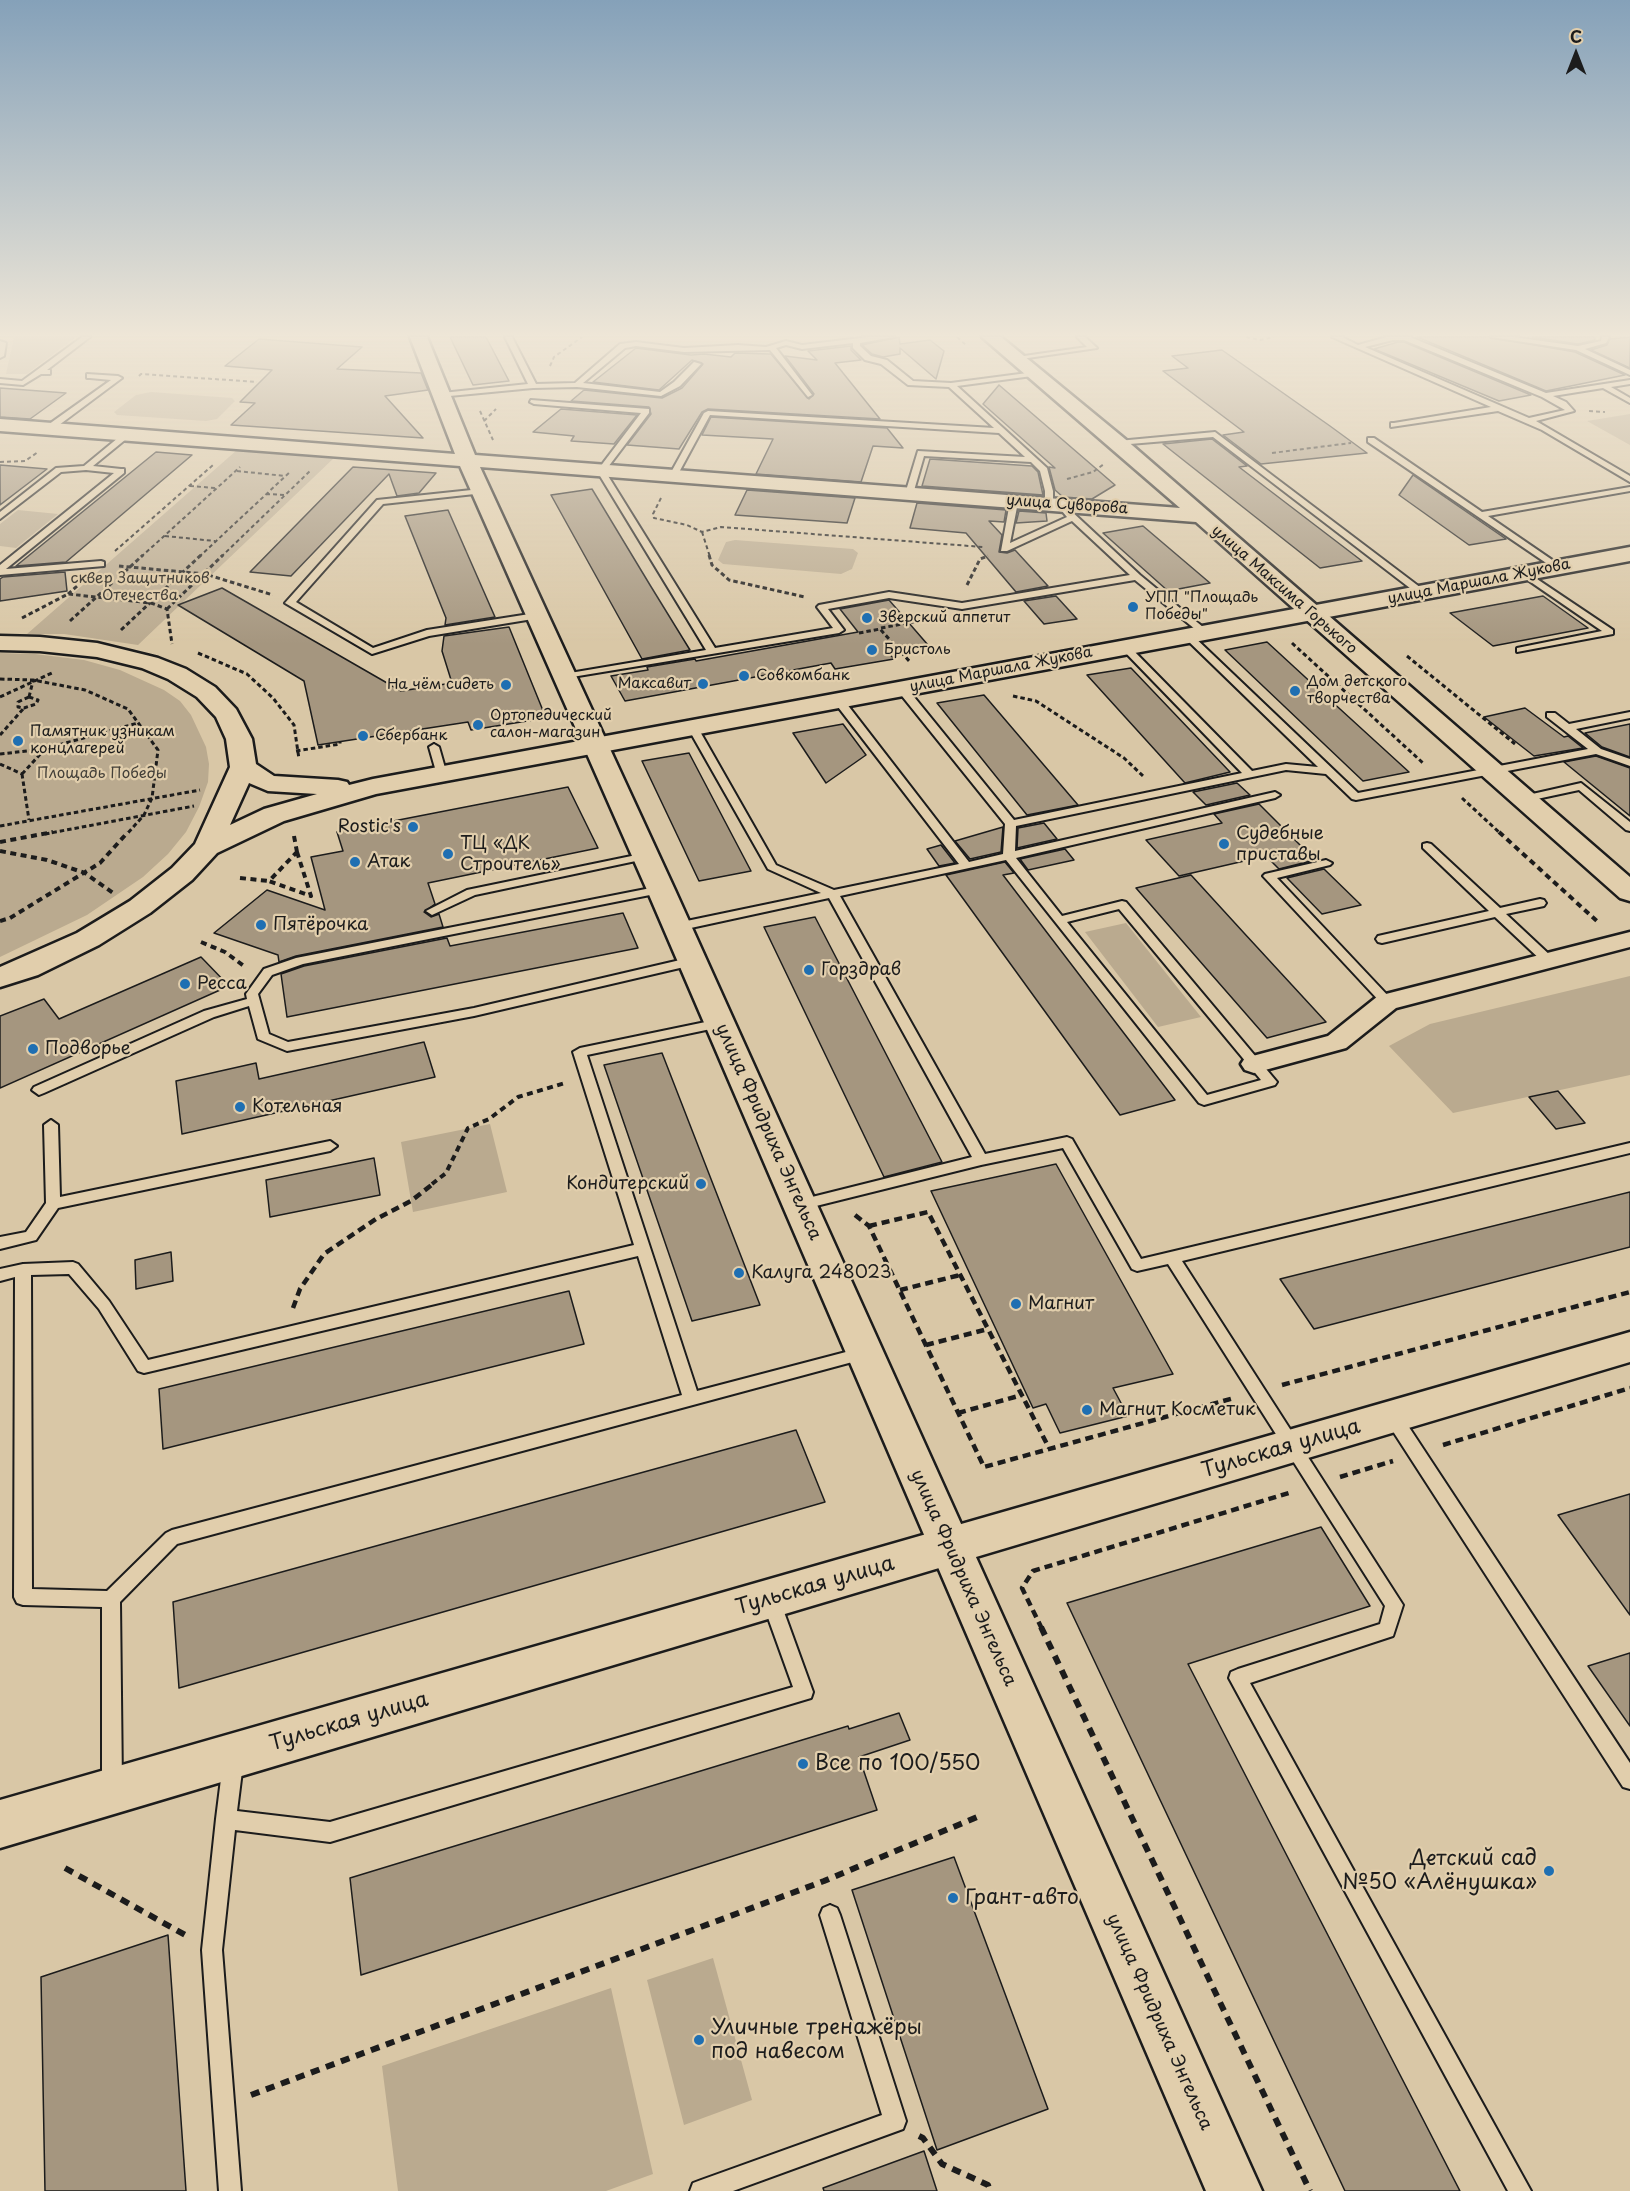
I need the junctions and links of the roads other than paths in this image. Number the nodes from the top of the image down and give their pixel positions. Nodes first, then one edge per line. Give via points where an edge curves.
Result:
1 (122, 439) edge
2 (177, 439) edge
3 (472, 439) edge
4 (625, 439) edge
5 (693, 439) edge
6 (1011, 439) edge
7 (1113, 439) edge
8 (1158, 439) edge
9 (1222, 439) edge
10 (1560, 439) edge
11 (1371, 440) road end
12 (1118, 443) junction
13 (1034, 460) junction
14 (481, 465) junction
15 (86, 468) junction
16 (601, 471) junction
17 (673, 476) junction
18 (1630, 480) edge
19 (1630, 489) edge
20 (909, 494) junction
21 (1014, 502) junction
22 (1057, 505) junction
23 (1481, 515) junction
24 (0, 516) edge
25 (1200, 516) junction
26 (1630, 554) edge
27 (100, 564) road end
28 (1558, 567) junction
29 (0, 570) edge
30 (1525, 574) junction
31 (1137, 577) junction
32 (1422, 593) junction
33 (1312, 614) junction
34 (536, 616) junction
35 (1195, 634) junction
36 (0, 644) edge
37 (1125, 647) junction
38 (1520, 650) dead end
39 (712, 652) junction
40 (564, 677) junction
41 (902, 689) junction
42 (839, 701) junction
43 (1630, 715) edge
44 (1551, 716) dead end
45 (693, 728) junction
46 (1567, 728) junction
47 (597, 746) junction
48 (434, 747) dead end
49 (1597, 751) junction
50 (1630, 763) edge
51 (243, 767) junction
52 (1329, 771) junction
53 (1491, 772) junction
54 (1249, 774) junction
55 (442, 775) junction
56 (373, 787) junction
57 (1275, 795) dead end
58 (1523, 799) junction
59 (1011, 824) junction
60 (1630, 828) edge
61 (1427, 846) dead end
62 (207, 848) junction
63 (646, 856) junction
64 (1009, 856) junction
65 (1326, 863) dead end
66 (966, 866) junction
67 (661, 890) junction
68 (1630, 892) edge
69 (833, 894) junction
70 (1540, 903) dead end
71 (432, 911) dead end
72 (1497, 913) junction
73 (1059, 920) junction
74 (677, 927) junction
75 (1382, 939) dead end
76 (1630, 939) edge
77 (1548, 960) junction
78 (693, 961) junction
79 (0, 977) edge
80 (253, 997) junction
81 (1387, 1002) junction
82 (720, 1023) junction
83 (1254, 1064) junction
84 (39, 1090) dead end
85 (51, 1125) dead end
86 (330, 1146) dead end
87 (1630, 1148) edge
88 (981, 1160) junction
89 (52, 1204) junction
90 (800, 1205) junction
91 (0, 1243) edge
92 (643, 1249) junction
93 (1172, 1258) junction
94 (23, 1270) junction
95 (0, 1275) edge
96 (1630, 1347) edge
97 (865, 1353) junction
98 (691, 1399) junction
99 (1393, 1417) junction
100 (1293, 1446) junction
101 (948, 1546) junction
102 (111, 1599) junction
103 (770, 1599) junction
104 (234, 1756) junction
105 (1630, 1780) edge
106 (112, 1792) junction
107 (226, 1819) junction
108 (0, 1824) edge
109 (830, 1916) dead end
110 (230, 2191) edge
111 (701, 2191) edge
112 (1234, 2191) edge
113 (1520, 2191) edge

1 - 15 lane
2 - 14 street, улица Суворова
3 - 14 street, улица Фридриха Энгельса
4 - 16 lane
5 - 17 lane
6 - 13 lane
7 - 12 street, улица Максима Горького
8 - 12 lane
9 - 32 lane
10 - 18 lane
11 - 23 lane
12 - 25 street, улица Максима Горького
13 - 20 lane via 921,453
13 - 22 lane via 1044,470
14 - 16 street, улица Суворова
14 - 34 street, улица Фридриха Энгельса
14 - 34 lane via 380,502 290,603 372,651 427,633
15 - 24 lane via 59,470
15 - 29 lane via 120,471
16 - 17 street, улица Суворова
16 - 39 lane
17 - 20 street, улица Суворова
19 - 23 lane
20 - 21 street, улица Суворова
21 - 22 street, улица Суворова
21 - 22 lane via 1004,549
22 - 25 street, улица Суворова
22 - 31 lane
23 - 28 lane
25 - 33 street, улица Максима Горького
26 - 28 street, улица Маршала Жукова
27 - 29 lane
28 - 30 street, улица Маршала Жукова
30 - 32 street, улица Маршала Жукова
30 - 38 lane via 1610,632
31 - 35 lane
31 - 39 lane via 962,606 889,595 822,608 839,630
32 - 33 street, улица Маршала Жукова
33 - 35 street, улица Маршала Жукова
33 - 53 street, улица Максима Горького
34 - 40 street, улица Фридриха Энгельса
35 - 37 street, улица Маршала Жукова
35 - 52 lane
36 - 51 street via 97,650 177,674 206,692 227,714 239,739
37 - 41 street, улица Маршала Жукова
37 - 54 lane
39 - 40 lane
40 - 47 street, улица Фридриха Энгельса
41 - 42 street, улица Маршала Жукова
41 - 59 lane
42 - 45 street, улица Маршала Жукова
42 - 66 lane
43 - 46 lane
44 - 46 lane
45 - 47 street, улица Маршала Жукова
45 - 69 lane via 772,867
46 - 49 lane
47 - 55 street, улица Маршала Жукова
47 - 63 street, улица Фридриха Энгельса
48 - 55 lane
49 - 50 lane
49 - 53 lane
51 - 56 street via 268,783 318,788
51 - 62 street
52 - 53 lane via 1356,797
52 - 54 lane via 1286,767
53 - 58 street, улица Максима Горького
54 - 59 lane
55 - 56 street, улица Маршала Жукова
56 - 62 street via 274,815
57 - 64 lane
58 - 60 lane via 1581,786
58 - 68 street, улица Максима Горького
59 - 64 lane
61 - 72 lane
62 - 79 street via 140,907 88,939
63 - 67 street, улица Фридриха Энгельса
63 - 71 lane via 471,892
64 - 66 lane
64 - 73 lane
65 - 81 lane via 1269,876
66 - 69 lane
67 - 74 street, улица Фридриха Энгельса
67 - 80 lane via 300,962 268,972
69 - 74 lane
69 - 88 lane
70 - 72 lane
72 - 75 lane
72 - 77 lane
73 - 83 lane via 1122,905
73 - 83 lane via 1204,1100 1270,1082
74 - 78 street, улица Фридриха Энгельса
76 - 77 street
77 - 81 street
78 - 80 lane via 474,1012 287,1047 263,1036
78 - 82 street, улица Фридриха Энгельса
80 - 84 lane
81 - 83 street via 1336,1042
82 - 90 street, улица Фридриха Энгельса
82 - 92 lane via 580,1052
85 - 89 lane
86 - 89 lane
87 - 93 lane
88 - 90 lane
88 - 93 lane via 1067,1142 1137,1265
89 - 91 lane via 31,1236
90 - 97 street, улица Фридриха Энгельса
92 - 94 lane via 144,1367 104,1305 73,1268
92 - 98 lane
93 - 100 lane
94 - 95 lane
94 - 102 lane via 23,1597
96 - 99 street, Тульская улица
97 - 98 lane
97 - 101 street, улица Фридриха Энгельса
98 - 102 lane via 172,1538
99 - 100 street, Тульская улица
99 - 105 lane
100 - 101 street, Тульская улица
100 - 113 lane via 1394,1605 1387,1630 1238,1678
101 - 103 street, Тульская улица
101 - 112 street, улица Фридриха Энгельса
102 - 106 lane
103 - 104 street, Тульская улица
103 - 107 lane via 804,1692 330,1832
104 - 106 street, Тульская улица
104 - 107 lane
106 - 108 street, Тульская улица
107 - 110 lane via 212,1950
109 - 111 lane via 895,2121

